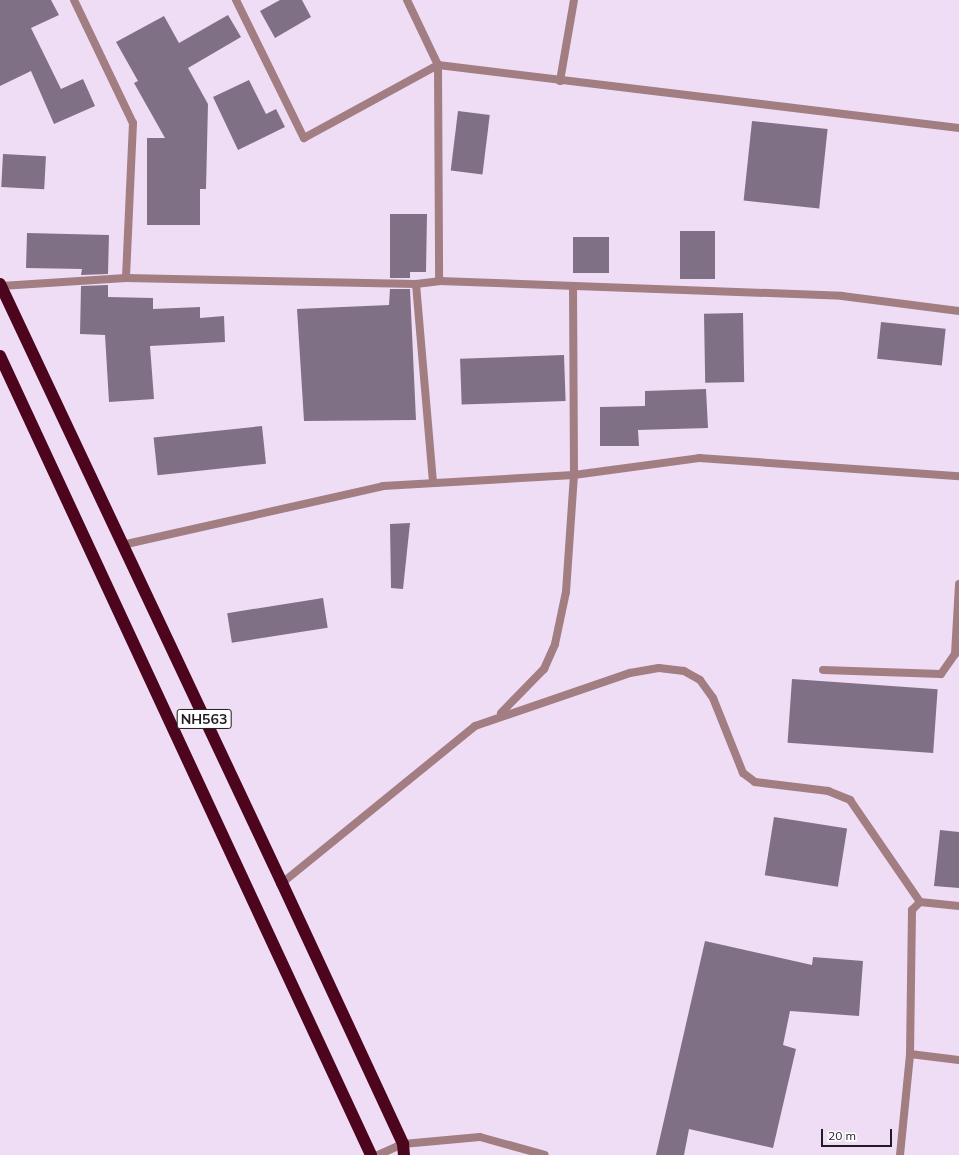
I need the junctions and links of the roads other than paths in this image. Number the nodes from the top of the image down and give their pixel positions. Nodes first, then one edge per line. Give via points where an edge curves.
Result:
1 (74, 0) edge
2 (236, 0) edge
3 (407, 0) edge
4 (574, 0) edge
5 (438, 64) junction
6 (560, 81) junction
7 (959, 128) edge
8 (126, 278) junction
9 (439, 281) junction
10 (416, 284) junction
11 (0, 285) edge
12 (573, 286) junction
13 (959, 311) edge
14 (0, 356) edge
15 (574, 475) junction
16 (959, 476) edge
17 (433, 481) junction
18 (122, 545) junction
19 (959, 584) edge
20 (957, 655) edge
21 (823, 670) dead end
22 (497, 716) junction
23 (282, 883) junction
24 (920, 902) junction
25 (959, 906) edge
26 (910, 1054) junction
27 (959, 1060) edge
28 (403, 1150) edge
29 (371, 1155) edge
30 (378, 1155) edge
31 (545, 1155) edge
32 (900, 1155) edge

1 - 8 street via 133,123
2 - 5 street via 304,138
3 - 5 street
4 - 6 street
5 - 6 street
5 - 9 street
6 - 7 street
8 - 10 street
8 - 11 street
9 - 10 street
9 - 12 street
10 - 17 street
11 - 18 highway, NH563
12 - 13 street via 842,296
12 - 15 street
14 - 29 highway, NH563
15 - 16 street via 699,458
15 - 17 street
15 - 22 street via 566,592 555,644 536,679
17 - 18 street via 383,486
18 - 23 highway, NH563
19 - 20 street
20 - 21 street via 941,674 930,676
22 - 23 street via 466,733
22 - 24 street via 630,673 659,668 684,671 700,680 713,698 743,773 755,782 768,786 828,791 850,800
23 - 28 highway, NH563
24 - 25 street
24 - 26 street via 912,910
26 - 27 street
26 - 32 street
28 - 30 street
28 - 31 street via 480,1137

